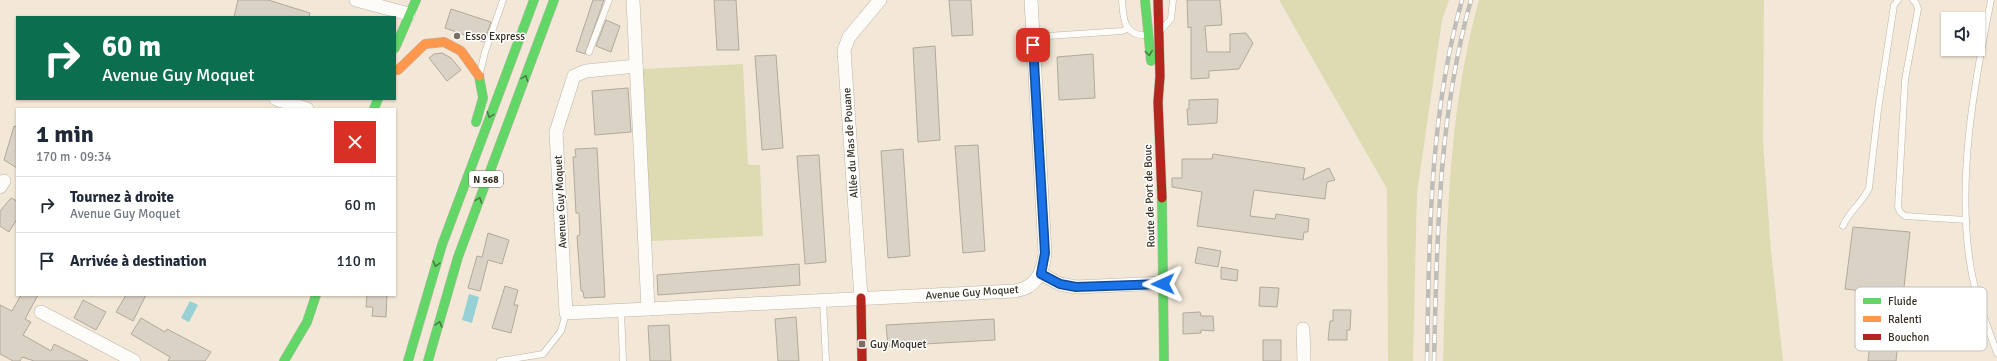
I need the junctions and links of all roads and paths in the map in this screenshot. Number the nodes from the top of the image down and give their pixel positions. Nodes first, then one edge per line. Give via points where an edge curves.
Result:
1 (356, 0) edge
2 (416, 0) edge
3 (503, 0) edge
4 (534, 0) edge
5 (554, 0) edge
6 (609, 0) edge
7 (633, 0) edge
8 (880, 0) edge
9 (1031, 0) edge
10 (1122, 0) edge
11 (1145, 0) edge
12 (1158, 0) edge
13 (1173, 0) edge
14 (1898, 0) edge
15 (1913, 0) edge
16 (1991, 0) edge
17 (409, 14) junction
18 (1127, 29) junction
19 (1160, 31) junction
20 (1147, 35) junction
21 (1033, 37) junction
22 (396, 46) edge
23 (590, 52) dead end
24 (636, 66) junction
25 (396, 70) edge
26 (479, 76) junction
27 (279, 100) edge
28 (1158, 102) junction
29 (304, 108) edge
30 (474, 128) dead end
31 (460, 170) dead end
32 (1966, 220) junction
33 (1843, 226) dead end
34 (442, 245) junction
35 (1041, 274) junction
36 (1163, 284) junction
37 (1976, 287) edge
38 (316, 296) edge
39 (861, 298) junction
40 (823, 300) junction
41 (648, 309) junction
42 (621, 310) junction
43 (41, 312) dead end
44 (566, 313) junction
45 (1987, 323) edge
46 (1303, 329) dead end
47 (1997, 353) edge
48 (134, 361) edge
49 (284, 361) edge
50 (408, 361) edge
51 (428, 361) edge
52 (500, 361) edge
53 (623, 361) edge
54 (826, 361) edge
55 (862, 361) edge
56 (1164, 361) edge
57 (1304, 361) edge

1 - 17 street
2 - 17 main road
3 - 26 lane
4 -> 34 main road, N 568
51 -> 5 main road, N 568 via 458,257
6 - 23 lane
7 - 24 street
8 - 39 street, Allée du Mas de Pouane via 849,37 844,50
9 - 21 street
10 - 18 lane via 1123,20
11 - 20 main road, Route de Port de Bouc
12 - 19 main road, Route de Port de Bouc
13 - 19 lane via 1171,19
14 - 33 lane via 1894,6 1869,188 1866,196 1846,218
15 - 32 lane via 1918,9 1905,80 1898,207 1905,216
16 - 32 lane via 1969,140
17 - 22 main road
18 - 20 lane
18 - 21 lane
19 - 20 lane
19 - 28 main road, Route de Port de Bouc
20 -> 28 main road, Route de Port de Bouc
21 - 35 street via 1045,253
24 - 41 street
24 - 44 street, Avenue Guy Moquet via 586,70 574,76 556,132
25 - 26 main road via 425,44 444,42 461,51
26 - 30 main road via 483,98
27 - 29 street
28 - 36 main road, Route de Port de Bouc
31 - 34 main road via 446,216
32 - 37 lane
34 -> 50 main road, N 568
35 - 36 street via 1060,284 1076,287
35 - 39 street, Avenue Guy Moquet via 1031,285 1020,290
36 - 56 main road, Route de Port de Bouc
38 - 49 main road via 307,322
39 - 40 street, Avenue Guy Moquet
39 - 55 main road
40 - 41 street, Avenue Guy Moquet
40 - 54 lane
41 - 42 street, Avenue Guy Moquet
42 - 44 street, Avenue Guy Moquet
42 - 53 lane
43 - 48 street
44 - 52 lane via 561,331 543,354
45 - 47 lane
46 - 57 street

